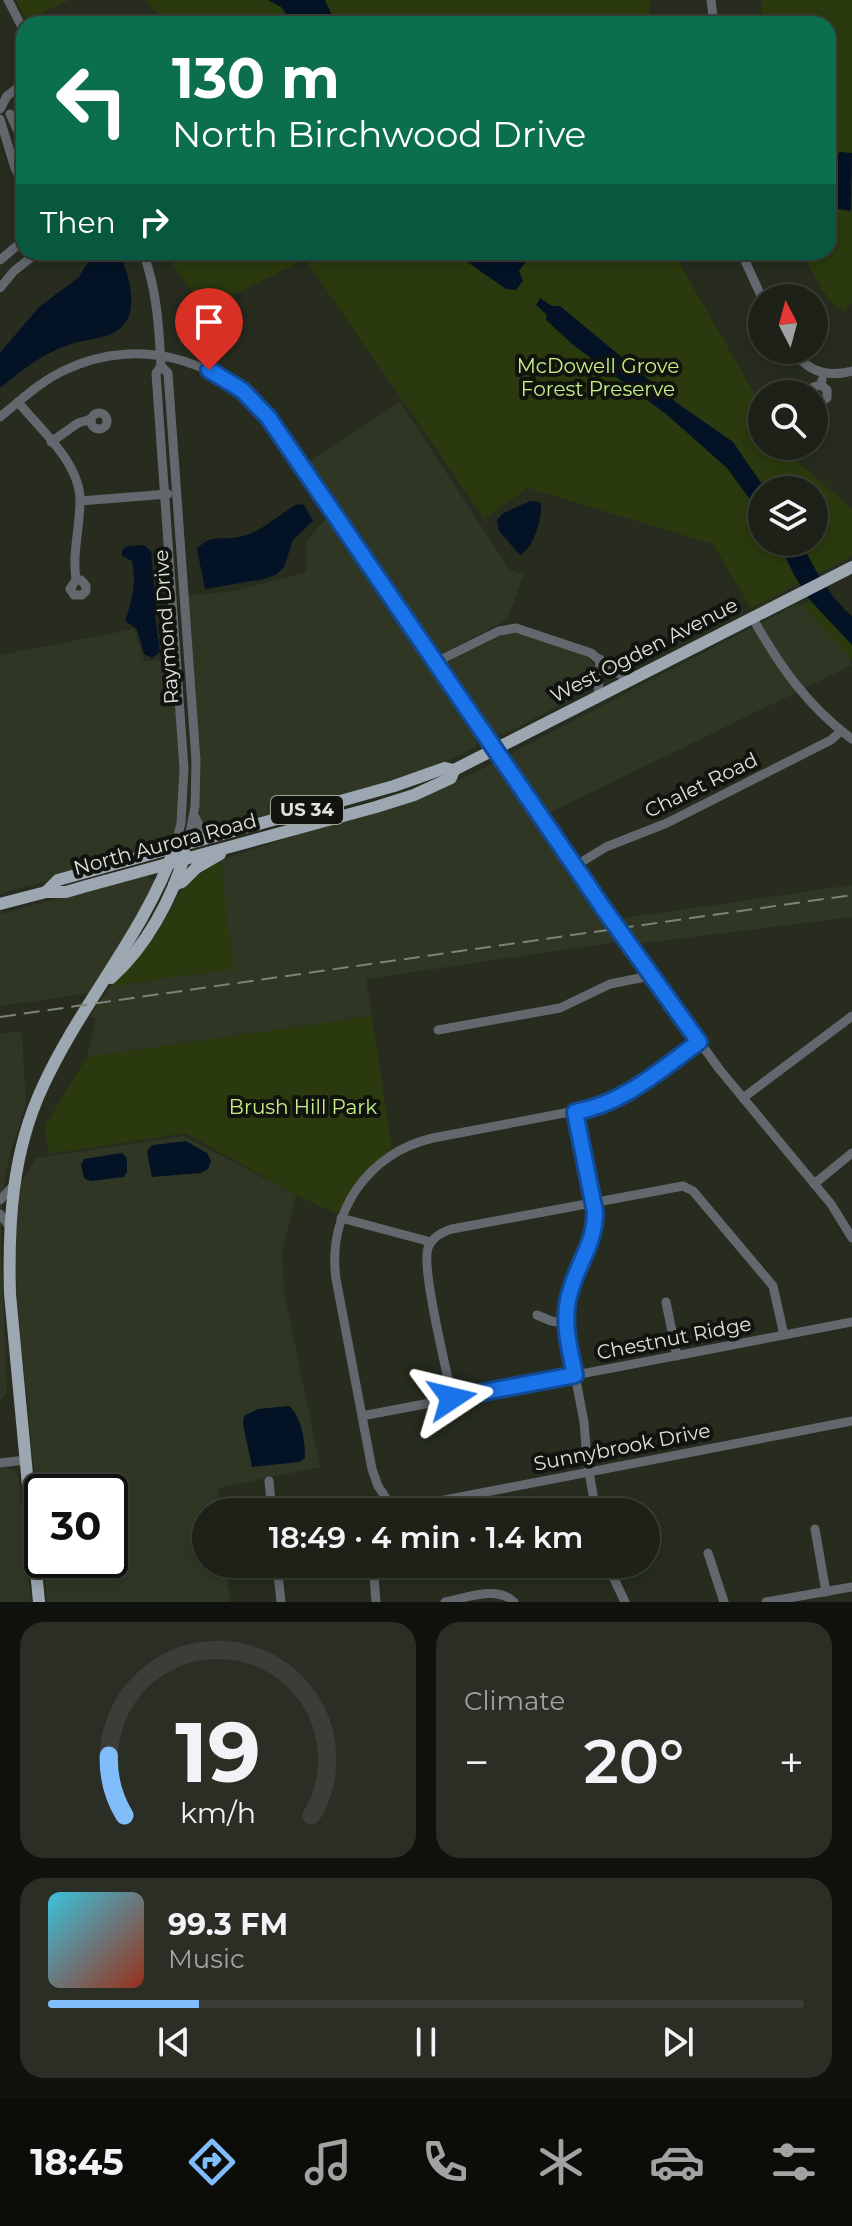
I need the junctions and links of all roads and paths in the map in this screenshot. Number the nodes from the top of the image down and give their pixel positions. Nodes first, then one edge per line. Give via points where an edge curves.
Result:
1 (16, 89) dead end
2 (3, 114) edge
3 (16, 134) edge
4 (16, 146) edge
5 (10, 148) junction
6 (16, 164) edge
7 (16, 247) edge
8 (0, 260) edge
9 (27, 260) edge
10 (145, 260) edge
11 (745, 260) edge
12 (756, 284) edge
13 (0, 288) edge
14 (161, 354) junction
15 (805, 364) edge
16 (161, 366) junction
17 (852, 371) edge
18 (823, 373) junction
19 (822, 380) edge
20 (18, 402) junction
21 (0, 417) edge
22 (91, 419) dead end
23 (51, 442) junction
24 (177, 493) junction
25 (165, 494) junction
26 (80, 501) junction
27 (852, 567) edge
28 (76, 580) dead end
29 (752, 617) junction
30 (600, 659) junction
31 (434, 663) junction
32 (630, 679) junction
33 (598, 696) junction
34 (841, 731) junction
35 (852, 739) edge
36 (494, 749) junction
37 (454, 770) junction
38 (194, 813) junction
39 (238, 829) junction
40 (294, 830) joint
41 (182, 845) junction
42 (237, 845) junction
43 (183, 859) junction
44 (170, 863) junction
45 (575, 866) junction
46 (174, 885) junction
47 (46, 892) junction
48 (0, 904) edge
49 (650, 976) junction
50 (100, 989) junction
51 (852, 1016) edge
52 (438, 1030) dead end
53 (699, 1042) junction
54 (743, 1098) junction
55 (575, 1112) junction
56 (852, 1153) edge
57 (814, 1184) junction
58 (13, 1186) junction
59 (0, 1200) edge
60 (592, 1202) junction
61 (0, 1214) edge
62 (341, 1218) junction
63 (10, 1227) junction
64 (852, 1238) edge
65 (431, 1242) junction
66 (666, 1302) dead end
67 (537, 1315) dead end
68 (852, 1322) edge
69 (565, 1323) junction
70 (784, 1335) junction
71 (677, 1356) junction
72 (575, 1375) junction
73 (452, 1398) junction
74 (362, 1416) junction
75 (852, 1421) edge
76 (25, 1460) junction
77 (0, 1463) edge
78 (589, 1472) junction
79 (269, 1481) dead end
80 (271, 1498) edge
81 (387, 1498) edge
82 (455, 1498) edge
83 (594, 1498) edge
84 (815, 1529) dead end
85 (708, 1553) dead end
86 (278, 1578) edge
87 (374, 1578) edge
88 (614, 1578) edge
89 (852, 1587) edge
90 (826, 1592) junction
91 (39, 1602) edge
92 (281, 1602) edge
93 (376, 1602) edge
94 (445, 1602) edge
95 (514, 1602) edge
96 (625, 1602) edge
97 (724, 1602) edge
98 (766, 1602) edge

1 - 2 street via 7,96
2 - 3 street
2 - 5 street
4 - 5 street
5 - 6 street
7 - 8 street
9 - 13 street
10 - 14 street, Raymond Drive via 157,302
11 - 12 street
14 - 16 street, Raymond Drive
14 - 20 street via 86,362 53,376
14 - 31 street via 223,377 261,409
15 - 18 street
16 - 24 street, Raymond Drive via 168,373
16 - 25 street, Raymond Drive via 156,373
17 - 18 street
18 - 19 street
20 - 21 street
20 - 23 street
22 - 23 street
23 - 26 street via 72,472
24 - 25 street
24 - 38 street, Raymond Drive via 196,761
25 - 26 street
25 - 41 street, Raymond Drive via 184,769
26 - 28 street
27 - 29 main road, West Ogden Avenue / US 34
29 - 32 main road, West Ogden Avenue / US 34
29 - 34 street via 795,686
30 - 31 street via 511,627
30 - 32 street
30 - 33 street
31 - 36 street
32 - 33 main road, West Ogden Avenue / US 34
33 - 36 main road, West Ogden Avenue / US 34
34 - 35 street
34 - 45 street, Chalet Road
36 - 37 main road, West Ogden Avenue / US 34
36 - 45 street
37 - 39 main road, West Ogden Avenue / US 34 via 445,768
37 - 40 main road, West Ogden Avenue / US 34 via 451,778 414,795
38 - 39 street via 202,831
38 - 41 street, Raymond Drive
39 - 41 main road, West Ogden Avenue / US 34
40 - 42 main road, North Aurora Road
41 - 43 main road, Raymond Drive
41 - 44 main road
41 - 47 main road, North Aurora Road via 58,880
42 - 43 main road, North Aurora Road
42 - 46 main road
43 - 44 main road, North Aurora Road
43 - 46 main road, Raymond Drive
44 - 47 main road, North Aurora Road via 66,892
44 - 50 main road
45 - 49 street
46 - 50 main road via 127,964
47 - 48 main road, North Aurora Road
49 - 52 street via 610,984 560,1008
49 - 53 street
50 - 58 main road via 40,1093
51 - 54 street
53 - 54 street
53 - 55 street via 622,1096
54 - 57 street
55 - 60 street
55 - 62 street via 407,1146 367,1175
56 - 57 street
57 - 64 street
58 - 59 street
58 - 63 main road
60 - 65 street via 452,1229
60 - 69 street via 594,1235 571,1286
60 - 70 street via 683,1182 770,1283
61 - 63 street
62 - 65 street
62 - 74 street via 334,1269
63 - 76 main road via 10,1294
65 - 73 street via 427,1266
66 - 71 street
67 - 69 street
68 - 70 street, Chestnut Ridge
69 - 72 street
70 - 71 street, Chestnut Ridge
71 - 72 street, Chestnut Ridge
72 - 73 street, Chestnut Ridge
72 - 78 street
73 - 74 street, Chestnut Ridge
74 - 81 street via 372,1469
75 - 78 street, Sunnybrook Drive
76 - 77 street
76 - 91 main road
78 - 82 street, Sunnybrook Drive
78 - 83 street
79 - 80 street
84 - 90 street
85 - 97 street
86 - 92 street
87 - 93 street
88 - 96 street
89 - 90 street
90 - 98 street
94 - 95 street via 498,1593

